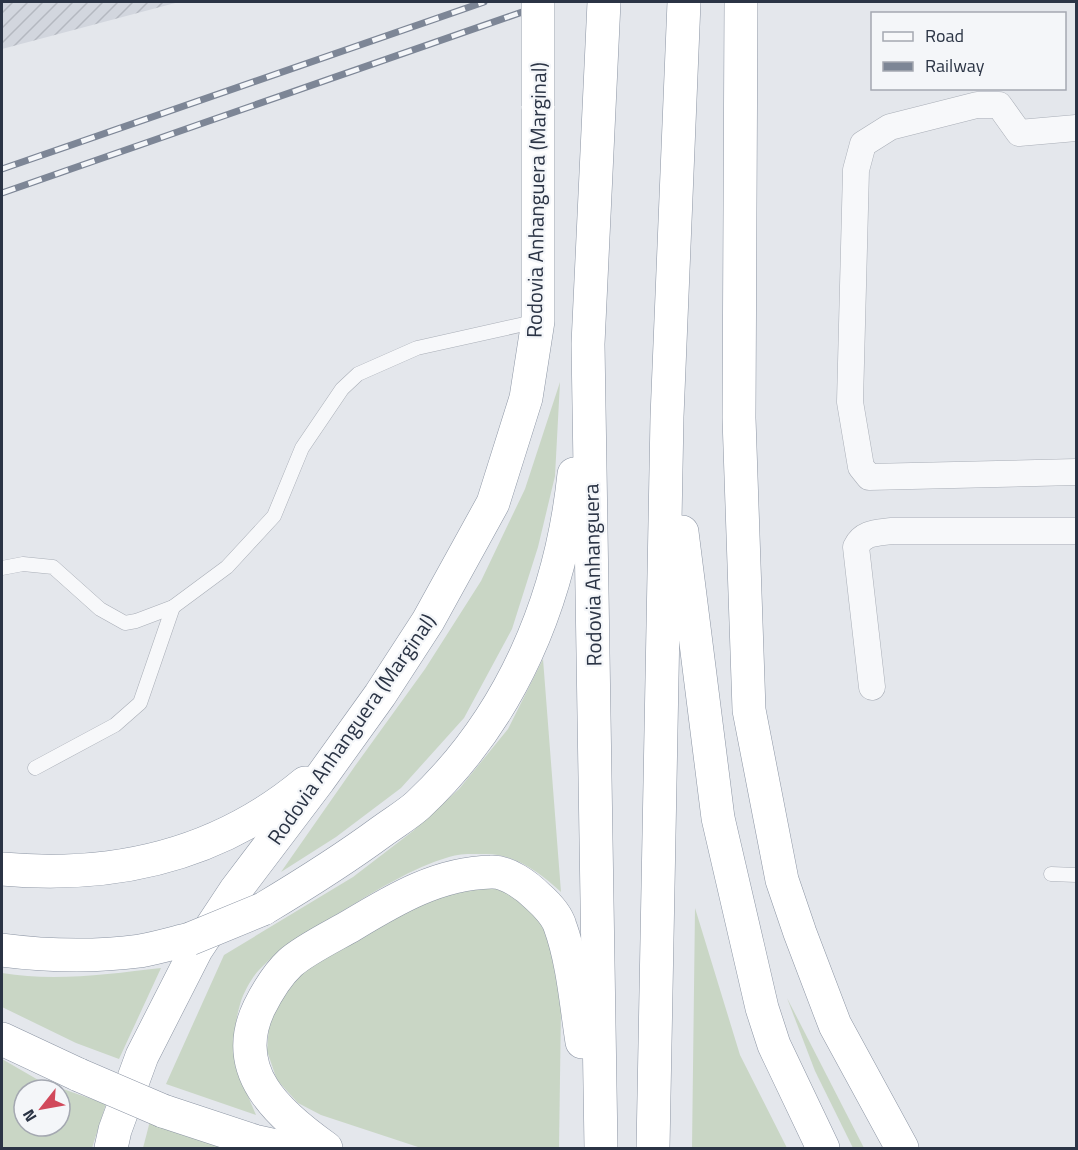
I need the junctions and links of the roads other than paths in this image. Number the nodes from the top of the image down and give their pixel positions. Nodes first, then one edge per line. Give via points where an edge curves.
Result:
1 (538, 2) edge
2 (604, 2) edge
3 (684, 2) edge
4 (741, 2) edge
5 (1077, 129) edge
6 (538, 321) junction
7 (588, 344) junction
8 (667, 417) junction
9 (1077, 472) edge
10 (1077, 531) edge
11 (2, 568) edge
12 (173, 607) junction
13 (873, 687) dead end
14 (336, 756) junction
15 (35, 768) dead end
16 (2, 869) edge
17 (1051, 874) dead end
18 (1077, 875) edge
19 (2, 950) edge
20 (2, 1039) edge
21 (111, 1149) edge
22 (286, 1149) edge
23 (326, 1149) edge
24 (600, 1149) edge
25 (653, 1149) edge
26 (823, 1149) edge
27 (902, 1149) edge

1 - 6 highway, Rodovia Anhanguera (Marginal), bridge
2 - 7 highway, Rodovia Anhanguera
3 - 8 highway
4 - 27 highway via 739,418 749,710 782,880 800,933 835,1025
5 - 9 street via 1020,133 999,105 977,105 890,127 863,144 856,170 850,402 861,467 869,477
6 - 12 lane via 417,348 358,374 342,389 302,448 274,516 227,567
6 - 14 highway, Rodovia Anhanguera (Marginal) via 526,398 493,503 428,621
7 - 19 highway, bridge via 571,501 549,594 518,673 495,714 461,759 417,806 316,878 262,909 190,939 141,951 88,955
7 - 24 highway, Rodovia Anhanguera
8 - 25 highway
8 - 26 highway via 718,818 762,1008 774,1045
10 - 13 street via 892,531 865,535 856,547
11 - 12 lane via 23,564 53,567 100,609 125,623
12 - 15 lane via 140,703 115,725
14 - 16 highway via 289,796 240,828 177,854 110,868 40,873
14 - 21 highway, Rodovia Anhanguera (Marginal) via 196,950 142,1056
17 - 18 lane
20 - 22 highway, bridge via 163,1111
23 - 24 highway via 271,1102 256,1077 249,1050 255,1018 268,990 290,963 393,900 437,881 493,872 511,876 538,896 560,924

